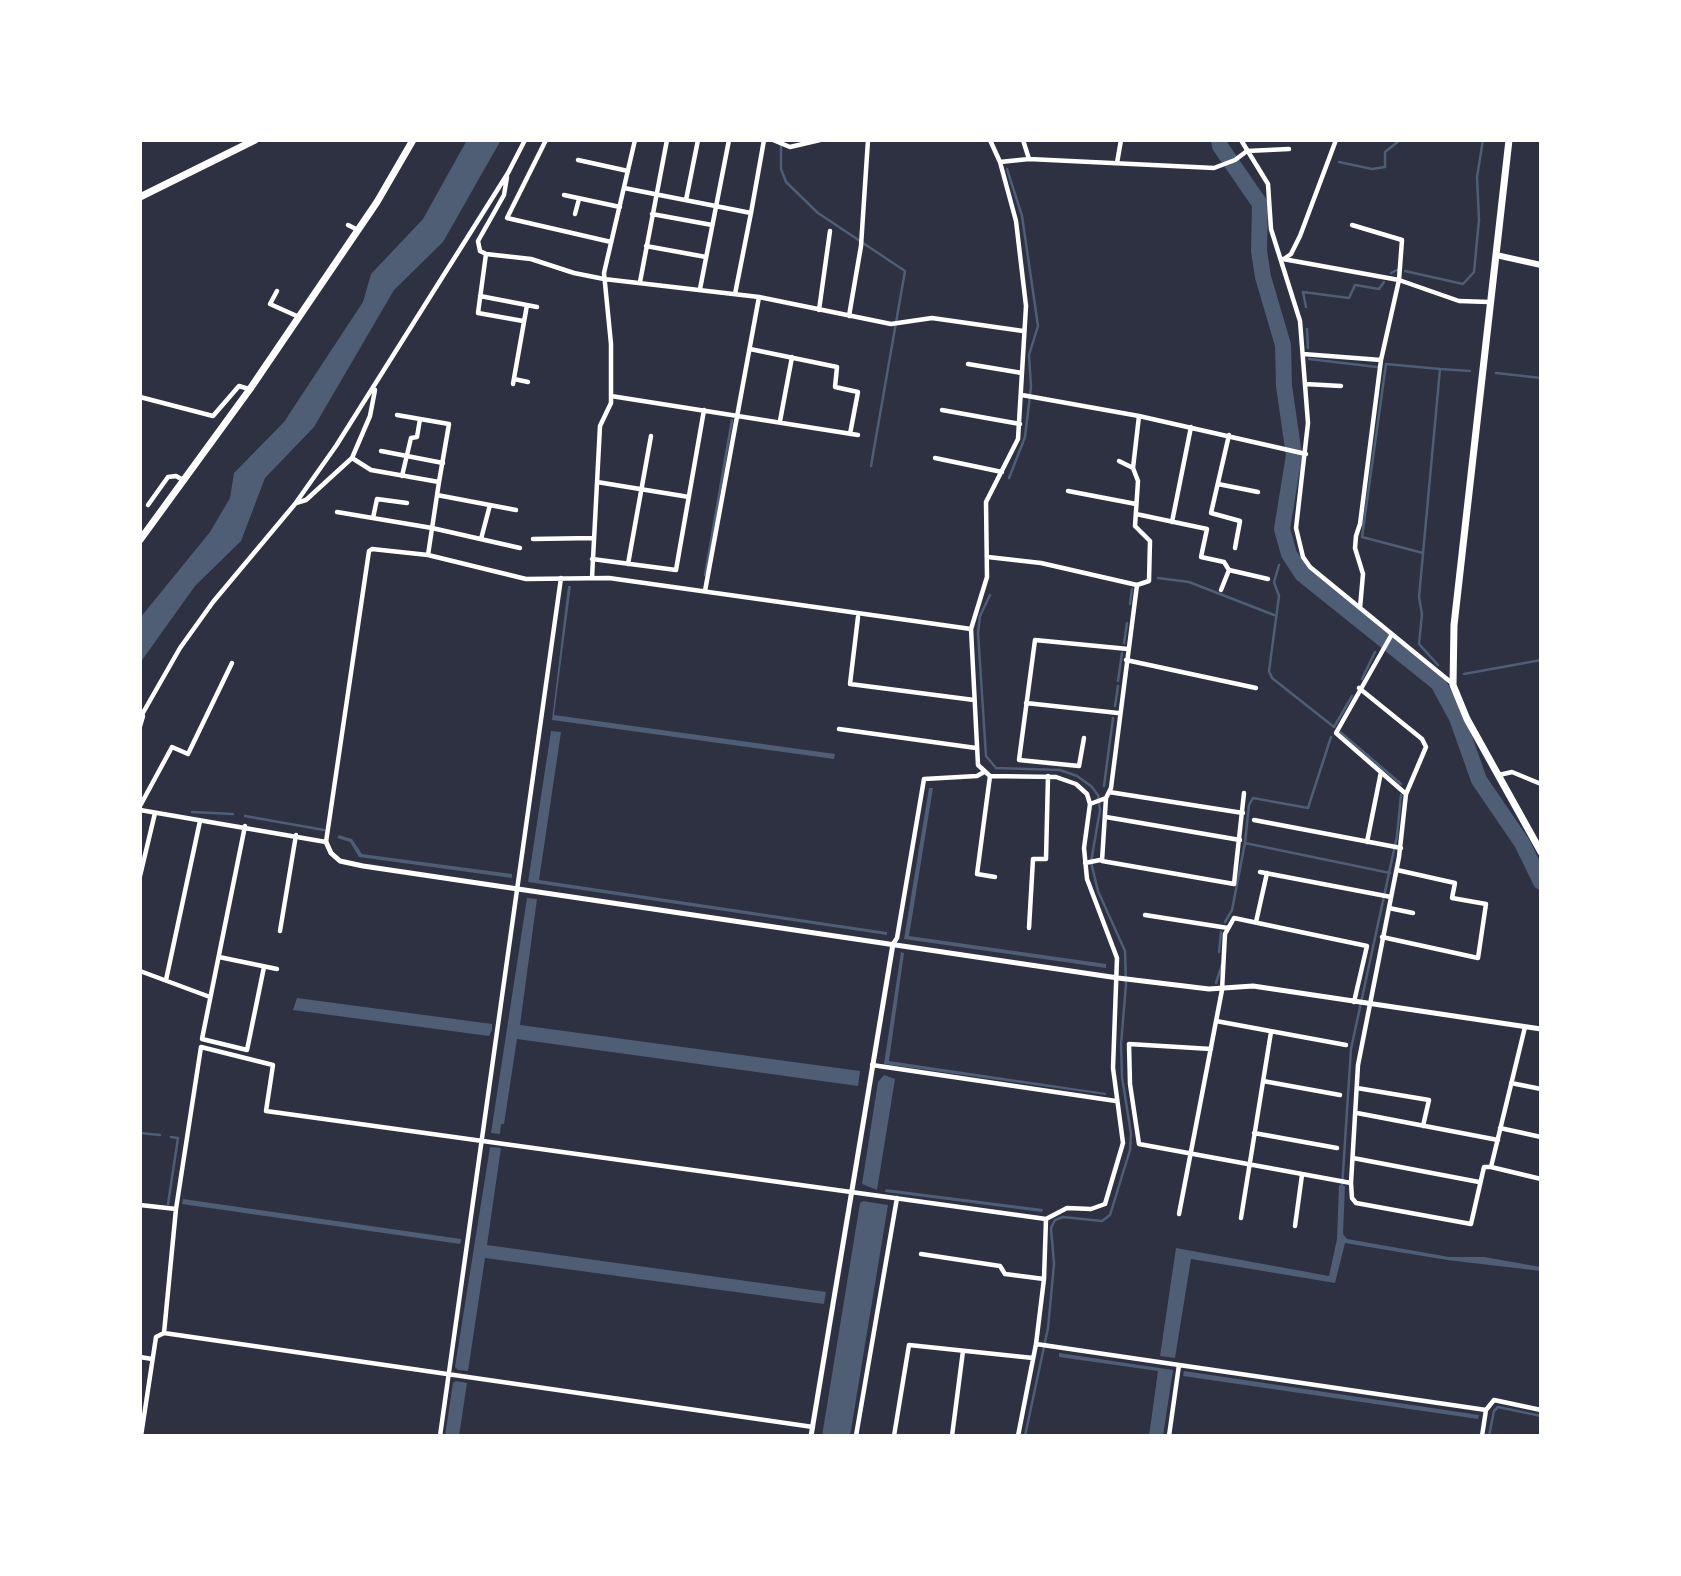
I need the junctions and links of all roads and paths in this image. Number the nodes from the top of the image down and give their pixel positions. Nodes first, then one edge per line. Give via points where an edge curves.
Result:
1 (255, 140) edge
2 (413, 140) edge
3 (525, 140) edge
4 (546, 140) edge
5 (635, 140) edge
6 (667, 140) edge
7 (698, 140) edge
8 (729, 140) edge
9 (764, 140) edge
10 (820, 140) edge
11 (868, 140) edge
12 (990, 140) edge
13 (1023, 140) edge
14 (1121, 140) edge
15 (1241, 140) edge
16 (1336, 140) edge
17 (1510, 140) edge
18 (775, 141) edge
19 (1289, 149) dead end
20 (1247, 151) junction
21 (1029, 159) junction
22 (578, 160) dead end
23 (1000, 162) junction
24 (1117, 163) junction
25 (628, 171) junction
26 (508, 173) junction
27 (624, 188) junction
28 (656, 194) junction
29 (564, 195) dead end
30 (140, 197) edge
31 (579, 199) junction
32 (686, 200) junction
33 (716, 206) junction
34 (620, 207) junction
35 (751, 213) junction
36 (575, 214) dead end
37 (652, 214) junction
38 (348, 225) dead end
39 (712, 225) junction
40 (1352, 225) dead end
41 (358, 230) junction
42 (830, 231) dead end
43 (611, 242) junction
44 (646, 246) junction
45 (486, 254) junction
46 (1496, 255) junction
47 (706, 257) junction
48 (1283, 259) junction
49 (1541, 265) edge
50 (604, 279) junction
51 (1399, 280) junction
52 (640, 282) junction
53 (700, 289) junction
54 (277, 291) dead end
55 (735, 294) junction
56 (480, 296) junction
57 (759, 297) junction
58 (1489, 302) junction
59 (527, 305) junction
60 (537, 307) dead end
61 (818, 310) junction
62 (299, 317) junction
63 (849, 317) junction
64 (523, 321) junction
65 (1023, 331) junction
66 (750, 349) junction
67 (1303, 354) junction
68 (792, 357) junction
69 (1381, 360) junction
70 (968, 364) dead end
71 (1022, 373) junction
72 (528, 382) dead end
73 (1305, 384) junction
74 (375, 386) junction
75 (1341, 386) dead end
76 (250, 390) junction
77 (1022, 395) junction
78 (611, 396) junction
79 (140, 397) edge
80 (704, 410) junction
81 (942, 410) dead end
82 (737, 414) junction
83 (397, 415) dead end
84 (1139, 416) junction
85 (419, 419) junction
86 (780, 421) junction
87 (1021, 425) junction
88 (1191, 427) junction
89 (850, 434) junction
90 (858, 435) dead end
91 (1228, 435) junction
92 (651, 436) dead end
93 (380, 451) dead end
94 (1306, 454) junction
95 (407, 456) junction
96 (352, 458) junction
97 (935, 458) dead end
98 (1119, 461) dead end
99 (443, 463) junction
100 (1133, 468) junction
101 (1002, 472) junction
102 (402, 476) junction
103 (183, 480) junction
104 (439, 482) junction
105 (597, 482) junction
106 (1218, 484) junction
107 (641, 489) junction
108 (1069, 491) dead end
109 (1258, 492) dead end
110 (437, 495) junction
111 (690, 498) junction
112 (407, 503) dead end
113 (295, 504) junction
114 (1137, 504) junction
115 (148, 505) dead end
116 (489, 505) junction
117 (516, 510) dead end
118 (337, 513) dead end
119 (1136, 514) junction
120 (373, 519) junction
121 (1172, 522) junction
122 (432, 528) junction
123 (593, 538) junction
124 (481, 539) junction
125 (533, 539) dead end
126 (140, 540) edge
127 (520, 548) dead end
128 (1235, 548) dead end
129 (428, 555) junction
130 (988, 557) junction
131 (592, 559) junction
132 (628, 564) junction
133 (1228, 570) junction
134 (561, 578) junction
135 (592, 578) junction
136 (1268, 579) dead end
137 (1137, 585) junction
138 (1221, 590) dead end
139 (705, 591) junction
140 (1360, 608) junction
141 (858, 617) dead end
142 (971, 629) junction
143 (1392, 634) junction
144 (1128, 649) junction
145 (1126, 660) junction
146 (232, 663) dead end
147 (1454, 685) junction
148 (1256, 688) dead end
149 (1359, 688) junction
150 (974, 700) junction
151 (1026, 703) junction
152 (145, 709) junction
153 (1118, 713) junction
154 (140, 718) edge
155 (140, 726) edge
156 (839, 729) dead end
157 (1084, 738) dead end
158 (976, 748) junction
159 (1056, 765) junction
160 (984, 772) junction
161 (1381, 772) junction
162 (1056, 775) junction
163 (1498, 775) junction
164 (990, 776) junction
165 (1048, 776) junction
166 (1541, 783) edge
167 (1110, 792) junction
168 (1244, 793) dead end
169 (1406, 794) junction
170 (1104, 800) junction
171 (1092, 803) junction
172 (140, 808) edge
173 (155, 813) junction
174 (1243, 813) junction
175 (1107, 817) junction
176 (1254, 820) dead end
177 (200, 821) junction
178 (245, 826) junction
179 (296, 835) junction
180 (1240, 840) junction
181 (326, 842) junction
182 (1367, 842) junction
183 (1397, 847) junction
184 (1541, 852) edge
185 (1098, 860) junction
186 (1086, 862) junction
187 (1396, 870) junction
188 (1259, 872) dead end
189 (1267, 873) junction
190 (140, 876) edge
191 (995, 877) dead end
192 (517, 889) junction
193 (1386, 896) junction
194 (1389, 908) junction
195 (1413, 913) dead end
196 (1146, 915) dead end
197 (1256, 922) junction
198 (1029, 928) dead end
199 (1228, 928) junction
200 (281, 931) dead end
201 (1382, 937) junction
202 (892, 944) junction
203 (219, 957) junction
204 (264, 967) junction
205 (277, 969) dead end
206 (140, 971) edge
207 (1119, 978) junction
208 (166, 981) junction
209 (1222, 989) junction
210 (210, 997) junction
211 (1355, 1002) junction
212 (1367, 1004) junction
213 (1216, 1021) junction
214 (1525, 1027) junction
215 (1541, 1029) edge
216 (1271, 1031) junction
217 (1346, 1045) dead end
218 (1211, 1049) junction
219 (871, 1065) junction
220 (1263, 1081) junction
221 (1511, 1083) junction
222 (1357, 1088) junction
223 (1541, 1089) edge
224 (1340, 1095) dead end
225 (1116, 1101) junction
226 (1357, 1113) junction
227 (1423, 1126) junction
228 (1500, 1128) junction
229 (1255, 1133) junction
230 (1541, 1137) edge
231 (481, 1138) junction
232 (1498, 1140) junction
233 (1337, 1148) dead end
234 (1191, 1155) junction
235 (1353, 1158) junction
236 (1249, 1166) junction
237 (1491, 1167) junction
238 (1302, 1175) junction
239 (1541, 1179) edge
240 (1479, 1182) junction
241 (1350, 1183) junction
242 (851, 1192) junction
243 (897, 1198) junction
244 (140, 1205) edge
245 (176, 1209) junction
246 (1179, 1214) dead end
247 (1241, 1218) dead end
248 (1046, 1219) junction
249 (1295, 1226) dead end
250 (921, 1254) dead end
251 (1044, 1279) junction
252 (164, 1333) junction
253 (1038, 1344) junction
254 (962, 1351) junction
255 (140, 1357) edge
256 (1033, 1357) junction
257 (152, 1359) junction
258 (1179, 1365) junction
259 (449, 1375) junction
260 (1486, 1410) junction
261 (1541, 1410) edge
262 (813, 1427) junction
263 (141, 1436) edge
264 (440, 1436) edge
265 (811, 1436) edge
266 (856, 1436) edge
267 (894, 1436) edge
268 (952, 1436) edge
269 (1018, 1436) edge
270 (1169, 1436) edge
271 (1482, 1436) edge

1 - 30 main road
2 - 41 main road
3 - 26 street
4 - 43 street via 507,218
5 - 25 street
6 - 28 street
7 - 32 street
8 - 33 street
9 - 35 street
10 - 18 street via 790,148
11 - 63 street via 861,246
12 - 23 street
13 - 21 street
14 - 24 street
15 - 20 street
16 - 48 street via 1300,236
17 - 46 main road
19 - 20 street
20 - 24 street via 1214,168
20 - 48 street via 1268,184 1271,229
21 - 23 street
21 - 24 street
22 - 25 street
23 - 65 street via 1016,221 1026,290
25 - 27 street
26 - 45 street via 504,195 478,241 480,251
26 - 74 street
27 - 28 street
27 - 34 street
28 - 32 street
28 - 37 street
29 - 31 street
31 - 34 street
31 - 36 street
32 - 33 street
33 - 35 street
33 - 39 street
34 - 43 street
35 - 55 street
37 - 39 street
37 - 44 street
38 - 41 street
39 - 47 street
40 - 51 street via 1402,240
41 - 62 main road
42 - 61 street
43 - 50 street
44 - 47 street
44 - 52 street
45 - 50 street via 531,258
45 - 56 street
46 - 49 main road
46 - 58 main road
47 - 53 street
48 - 51 street
48 - 67 street via 1300,321
50 - 52 street
50 - 78 street
51 - 58 street via 1459,301
51 - 69 street
52 - 53 street
53 - 55 street
54 - 62 street via 270,304
55 - 57 street
56 - 59 street
56 - 64 street via 478,313
57 - 61 street
57 - 66 street
58 - 147 main road via 1454,625
59 - 60 street
59 - 64 street
61 - 63 street
62 - 76 main road
63 - 65 street via 891,324 932,318
64 - 72 street via 513,381
65 - 71 street
66 - 68 street
66 - 82 street
67 - 69 street
67 - 73 street
68 - 86 street
68 - 89 street via 837,367 835,387 858,392
69 - 140 street via 1356,536 1363,574
70 - 71 street
71 - 77 street
73 - 75 street
73 - 94 street
74 - 96 street via 370,416
74 - 113 street
76 - 79 street via 239,386 214,416
76 - 103 main road
77 - 84 street
77 - 87 street
78 - 80 street
78 - 105 street via 600,426
80 - 82 street
80 - 111 street
81 - 87 street
82 - 86 street
82 - 139 street
83 - 85 street
84 - 88 street
84 - 100 street
85 - 95 street
85 - 99 street via 449,424
86 - 89 street
87 - 101 street
88 - 91 street
88 - 121 street
89 - 90 street
91 - 94 street
91 - 106 street
92 - 107 street
93 - 95 street
94 - 140 street via 1298,542 1310,567
95 - 99 street
95 - 102 street
96 - 102 street via 371,470
96 - 113 street via 306,500
97 - 101 street
98 - 100 street
99 - 104 street
100 - 114 street via 1138,481
101 - 130 street via 986,502
102 - 104 street
103 - 115 street via 168,477
103 - 126 main road
104 - 110 street
105 - 107 street
105 - 123 street
106 - 109 street
106 - 128 street via 1211,513 1241,521
107 - 111 street
107 - 132 street
108 - 114 street
110 - 116 street
110 - 122 street
111 - 132 street via 676,570
112 - 120 street via 377,499
113 - 152 street via 213,602
114 - 119 street
116 - 117 street
116 - 124 street
118 - 120 street
119 - 121 street
119 - 137 street via 1135,526 1150,541 1149,581
120 - 122 street
121 - 133 street via 1207,529 1201,557 1224,562
122 - 124 street
122 - 129 street
123 - 125 street
123 - 131 street
124 - 127 street
129 - 134 street via 526,579
129 - 181 street via 369,551
130 - 137 street via 1041,563
130 - 142 street via 987,577
131 - 132 street
131 - 135 street
133 - 136 street
133 - 138 street
134 - 135 street
134 - 192 street
135 - 139 street
137 - 144 street
139 - 142 street
140 - 143 street
141 - 150 street via 850,684
142 - 150 street
143 - 147 street
143 - 149 street
144 - 145 street
144 - 151 street via 1035,640
145 - 148 street
145 - 153 street
146 - 172 street via 188,754 172,747
147 - 163 main road
149 - 161 street via 1336,733
149 - 169 street via 1426,747
150 - 158 street
151 - 153 street
151 - 159 street via 1019,760
152 - 154 street
152 - 155 street
153 - 167 street
156 - 158 street
157 - 159 street via 1080,766
158 - 160 street
159 - 162 street
160 - 164 street
160 - 202 street via 924,779 897,938
161 - 169 street
161 - 182 street
162 - 165 street
162 - 171 street via 1082,789
163 - 166 street via 1512,772
163 - 184 main road
164 - 165 street
164 - 191 street via 977,874
165 - 198 street via 1046,859 1033,859
167 - 170 street
167 - 174 street
168 - 174 street
169 - 183 street
170 - 171 street
170 - 175 street
171 - 186 street
172 - 173 street
173 - 177 street
173 - 190 street
174 - 180 street
175 - 180 street
175 - 185 street
176 - 182 street
177 - 178 street
177 - 208 street
178 - 179 street
178 - 203 street
179 - 181 street
179 - 200 street
180 - 185 street via 1234,884
181 - 192 street via 340,861
182 - 183 street
183 - 187 street
185 - 186 street
186 - 207 street via 1096,905 1115,949
187 - 193 street
187 - 201 street via 1455,883 1452,898 1486,904 1478,958
188 - 189 street
189 - 193 street
189 - 197 street
192 - 202 street
192 - 231 street
193 - 194 street
194 - 195 street
194 - 201 street
196 - 199 street
197 - 199 street via 1234,918
197 - 211 street via 1367,946
199 - 209 street
201 - 212 street
202 - 207 street
202 - 219 street
203 - 204 street
203 - 210 street
204 - 205 street
204 - 210 street via 247,1051 202,1039
206 - 208 street
207 - 209 street
207 - 225 street via 1113,1034
208 - 210 street
209 - 211 street via 1253,986
209 - 213 street
211 - 212 street
212 - 214 street
212 - 222 street
213 - 216 street
213 - 218 street
214 - 215 street
214 - 221 street
216 - 217 street
216 - 220 street
218 - 234 street
218 - 234 street via 1129,1044 1139,1144
219 - 225 street
219 - 242 street
220 - 224 street
220 - 229 street
221 - 223 street
221 - 228 street
222 - 226 street
222 - 227 street via 1429,1100
225 - 248 street via 1124,1143 1105,1204 1091,1209 1067,1208
226 - 227 street
226 - 235 street
227 - 232 street
228 - 230 street
228 - 232 street
229 - 233 street
229 - 236 street
231 - 242 street
231 - 245 street via 266,1111 273,1065 201,1047
231 - 259 street
232 - 237 street
234 - 236 street
234 - 246 street
235 - 240 street
235 - 241 street
236 - 238 street
236 - 247 street
237 - 239 street
237 - 240 street via 1484,1167
238 - 241 street
238 - 249 street
240 - 241 street via 1471,1224 1356,1203
242 - 243 street
242 - 262 street
243 - 248 street
243 - 266 street
244 - 245 street
245 - 252 street
248 - 251 street
250 - 251 street via 1000,1266 1005,1274
251 - 253 street
252 - 257 street via 156,1337
252 - 259 street
253 - 256 street
253 - 258 street
254 - 256 street
254 - 267 street via 909,1345
254 - 268 street
255 - 257 street
256 - 269 street
257 - 263 street
258 - 260 street
258 - 270 street
259 - 262 street
259 - 264 street
260 - 261 street via 1494,1400
260 - 271 street
262 - 265 street

